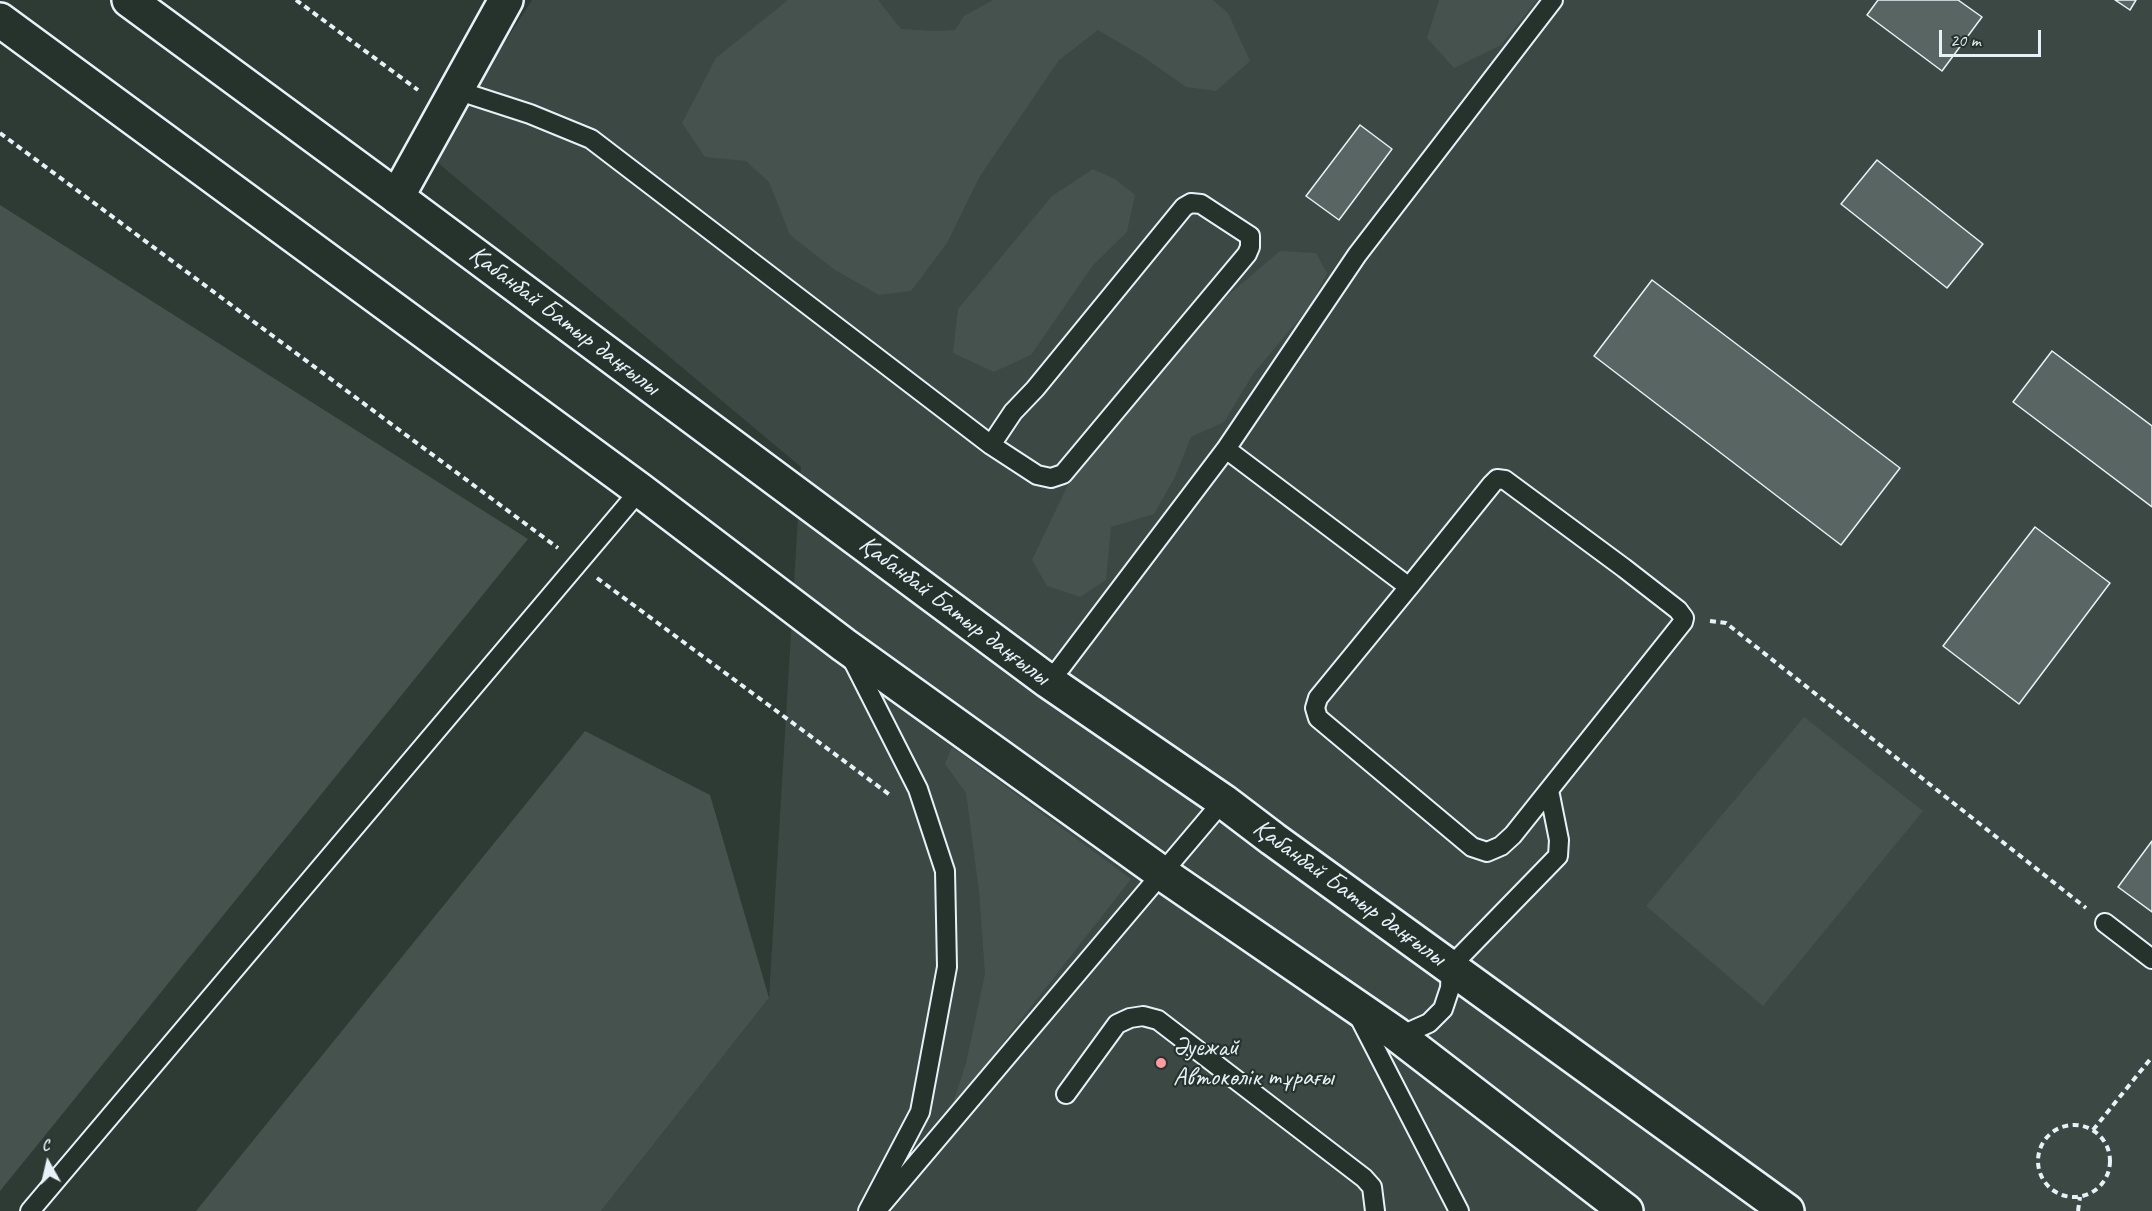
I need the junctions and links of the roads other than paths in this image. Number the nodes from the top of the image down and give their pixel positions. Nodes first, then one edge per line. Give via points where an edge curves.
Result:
1 (129, 0) edge
2 (506, 0) edge
3 (1553, 0) edge
4 (0, 20) edge
5 (451, 100) junction
6 (397, 197) junction
7 (992, 445) junction
8 (1226, 449) junction
9 (640, 490) junction
10 (1409, 587) junction
11 (844, 645) junction
12 (1048, 681) junction
13 (1549, 790) junction
14 (1223, 801) junction
15 (1163, 874) junction
16 (2105, 923) road end
17 (2152, 958) edge
18 (1451, 966) junction
19 (1353, 1005) junction
20 (1396, 1034) junction
21 (1066, 1094) dead end
22 (30, 1211) edge
23 (868, 1211) edge
24 (876, 1211) edge
25 (1375, 1211) edge
26 (1459, 1211) edge
27 (1626, 1211) edge
28 (1787, 1211) edge

1 - 6 main road, Қабанбай Батыр даңғылы
2 - 5 main road
3 - 8 lane via 1357,255
4 - 9 main road
5 - 6 main road
5 - 7 lane via 530,114 591,139
6 - 12 main road, Қабанбай Батыр даңғылы
7 - 7 lane via 1038,475 1051,478 1063,474 1247,254 1250,236 1200,204 1184,207 1013,412
8 - 10 lane
8 - 12 lane
9 - 11 main road
9 - 22 lane
10 - 13 lane via 1318,698 1318,718 1472,847 1487,852 1513,835
10 - 13 lane via 1497,479 1505,480 1633,575 1684,618
11 - 15 main road
11 - 23 lane via 918,789 945,871 947,967 920,1112
12 - 14 main road, Қабанбай Батыр даңғылы
13 - 18 lane via 1560,840 1558,856
14 - 15 lane
14 - 18 main road, Қабанбай Батыр даңғылы
15 - 19 main road
15 - 24 lane
16 - 17 lane
18 - 20 lane via 1450,988 1443,1009 1430,1023
18 - 28 main road, Қабанбай Батыр даңғылы
19 - 20 main road
19 - 26 lane
20 - 27 main road
21 - 25 lane via 1117,1024 1143,1016 1158,1020 1364,1178 1372,1187

